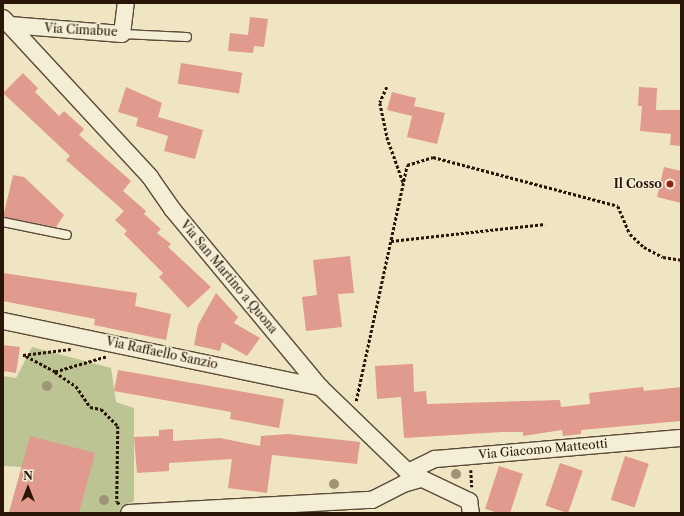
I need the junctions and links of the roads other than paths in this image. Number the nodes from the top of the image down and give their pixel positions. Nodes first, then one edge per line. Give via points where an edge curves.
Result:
1 (126, 3) edge
2 (6, 21) edge
3 (122, 34) junction
4 (187, 37) dead end
5 (3, 222) edge
6 (67, 235) dead end
7 (3, 320) edge
8 (320, 387) junction
9 (681, 438) edge
10 (414, 476) junction
11 (129, 513) edge
12 (471, 513) edge

1 - 3 street, Via Cimabue
2 - 3 street, Via Cimabue
2 - 8 street, Via San Martino a Quona via 150,176 173,210
3 - 4 lane
5 - 6 lane
7 - 8 street, Via Raffaello Sanzio
8 - 10 street, Via San Martino a Quona
9 - 10 street, Via Giacomo Matteotti via 435,459
10 - 11 street, Via Giacomo Matteotti via 372,500
10 - 12 street, Via San Martino a Quona via 469,501

